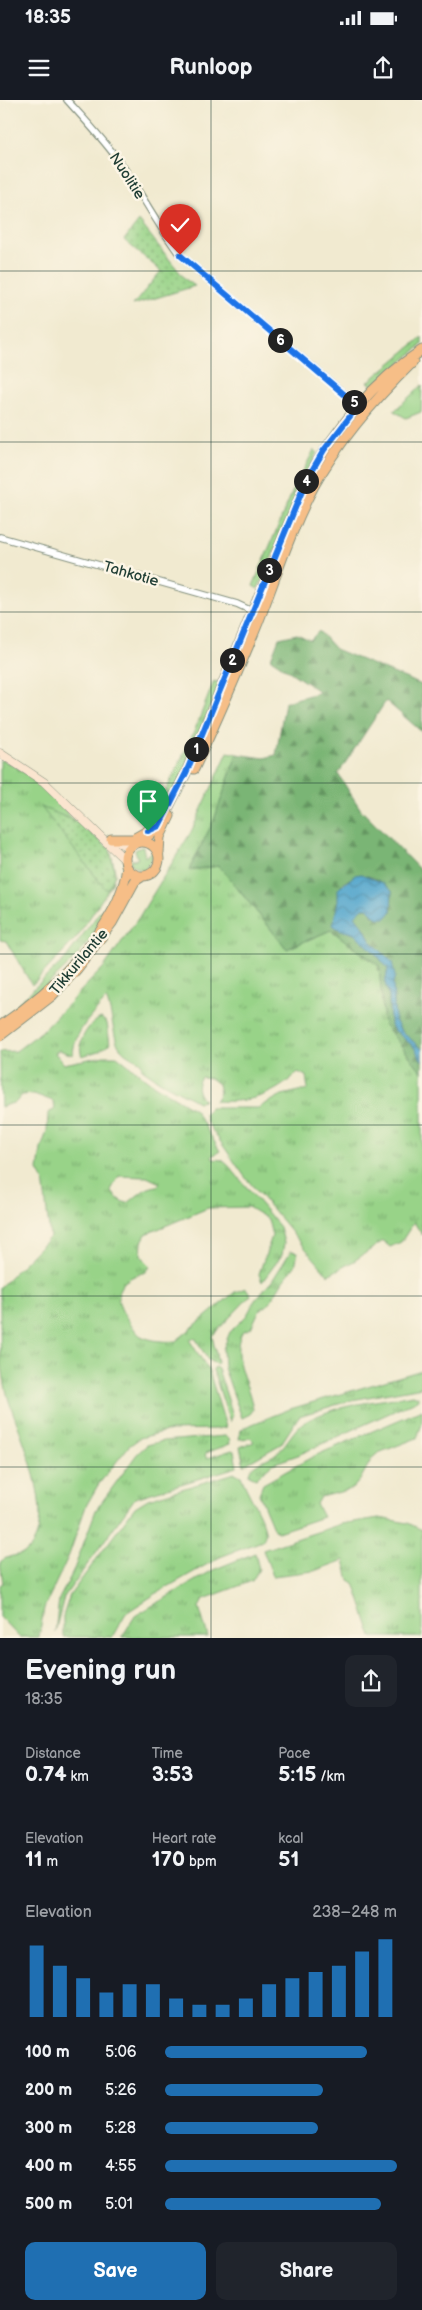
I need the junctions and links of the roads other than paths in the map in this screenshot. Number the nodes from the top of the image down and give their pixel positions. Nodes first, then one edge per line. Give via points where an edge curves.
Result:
1 (67, 100) edge
2 (422, 351) edge
3 (361, 409) junction
4 (0, 537) edge
5 (256, 613) junction
6 (0, 753) edge
7 (159, 826) junction
8 (89, 827) junction
9 (110, 838) junction
10 (138, 844) junction
11 (159, 853) junction
12 (126, 864) junction
13 (143, 876) junction
14 (0, 1026) edge
15 (0, 1036) edge

1 - 3 street, Nuolitie via 124,168 180,255
2 - 3 main road via 405,361
3 - 5 main road via 324,450 307,479
4 - 5 street, Tahkotie via 237,604
5 - 7 main road via 186,773
5 - 11 main road via 216,722 160,837
6 - 8 main road via 44,782
7 - 9 main road via 133,839
7 - 10 main road
8 - 9 main road
8 - 12 main road via 116,849
9 - 10 main road via 124,845
10 - 11 main road via 152,846
10 - 12 main road via 127,853
11 - 13 main road via 157,868
12 - 13 main road via 134,874
12 - 14 main road, Tikkurilantie via 120,898 89,944 49,989
13 - 15 main road, Tikkurilantie via 135,882 112,922 77,969 52,996

